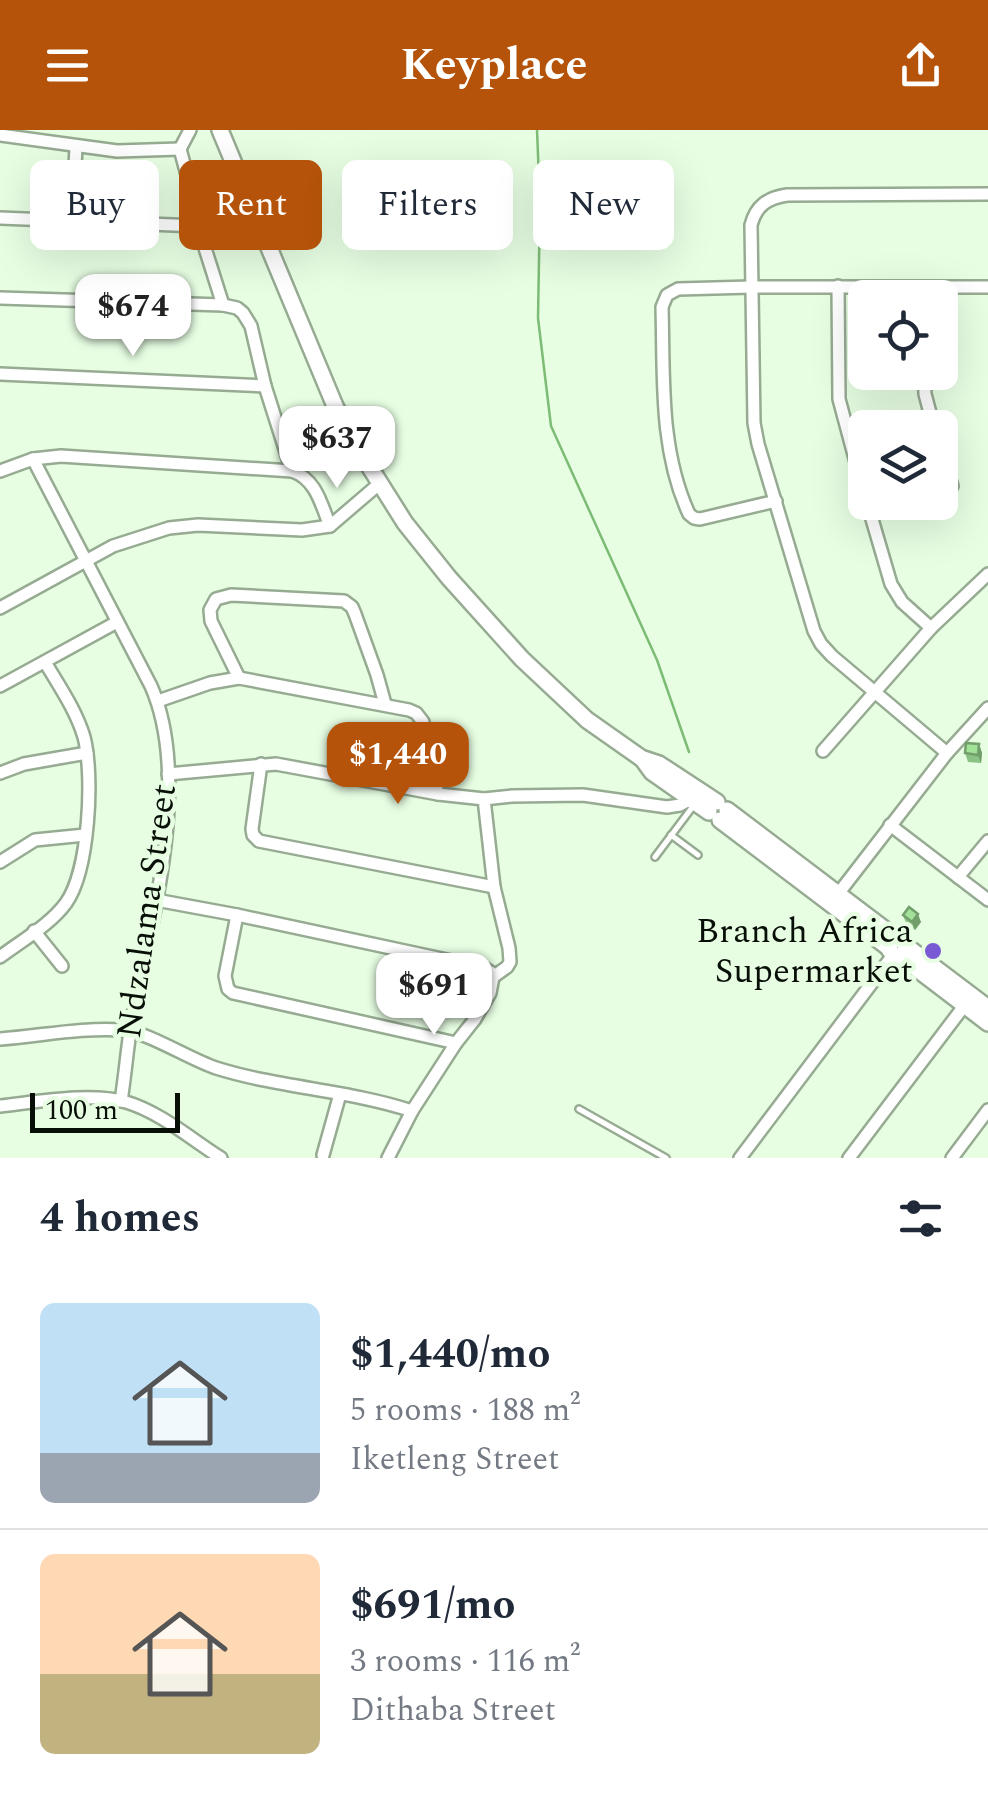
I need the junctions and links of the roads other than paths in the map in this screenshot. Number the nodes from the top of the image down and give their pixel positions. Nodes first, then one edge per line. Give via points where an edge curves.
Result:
1 (190, 130) edge
2 (220, 130) edge
3 (0, 135) edge
4 (76, 146) junction
5 (180, 149) junction
6 (75, 160) edge
7 (183, 160) edge
8 (988, 194) edge
9 (0, 218) edge
10 (30, 219) edge
11 (206, 250) edge
12 (838, 286) junction
13 (751, 287) junction
14 (848, 287) edge
15 (988, 287) edge
16 (958, 290) edge
17 (0, 298) edge
18 (223, 305) junction
19 (0, 374) edge
20 (265, 386) junction
21 (848, 433) edge
22 (33, 459) junction
23 (0, 471) edge
24 (292, 471) junction
25 (379, 484) junction
26 (776, 501) junction
27 (872, 520) edge
28 (330, 526) junction
29 (84, 560) junction
30 (988, 574) edge
31 (0, 608) edge
32 (116, 622) junction
33 (931, 628) junction
34 (46, 662) junction
35 (239, 678) junction
36 (0, 686) edge
37 (874, 692) junction
38 (158, 701) junction
39 (385, 704) junction
40 (988, 708) edge
41 (823, 751) dead end
42 (86, 752) junction
43 (947, 753) junction
44 (642, 758) junction
45 (261, 764) junction
46 (0, 773) edge
47 (168, 774) junction
48 (438, 794) junction
49 (484, 798) junction
50 (710, 807) junction
51 (890, 825) junction
52 (86, 835) junction
53 (672, 835) junction
54 (988, 841) edge
55 (698, 856) dead end
56 (655, 857) dead end
57 (0, 862) edge
58 (958, 877) junction
59 (494, 887) junction
60 (838, 894) junction
61 (156, 900) junction
62 (988, 900) edge
63 (237, 914) junction
64 (34, 931) junction
65 (897, 949) junction
66 (0, 957) edge
67 (62, 966) dead end
68 (493, 977) junction
69 (964, 1006) junction
70 (988, 1008) edge
71 (988, 1023) edge
72 (130, 1031) junction
73 (0, 1040) edge
74 (456, 1043) junction
75 (340, 1094) junction
76 (121, 1101) junction
77 (0, 1106) edge
78 (579, 1109) dead end
79 (988, 1110) edge
80 (412, 1111) junction
81 (323, 1155) dead end
82 (220, 1158) edge
83 (388, 1158) edge
84 (666, 1158) edge
85 (740, 1158) edge
86 (849, 1158) edge
87 (952, 1158) edge

1 - 5 street
2 - 25 main road via 320,375
3 - 4 street
4 - 5 street
4 - 6 street
5 - 7 street
8 - 13 street via 770,199 753,218
9 - 10 street
11 - 18 street
12 - 13 street
12 - 14 street
12 - 21 street via 839,400
13 - 26 street via 754,423
13 - 26 street via 678,289 664,300 666,422 694,518
15 - 16 street
17 - 18 street
18 - 20 street via 248,318
19 - 20 street
20 - 24 street
22 - 23 street
22 - 24 street
22 - 29 street, Ndzalama Street
24 - 28 street via 308,479
25 - 28 street
25 - 44 main road via 437,564 522,659 587,720
26 - 37 street via 814,632
27 - 33 street via 891,584
28 - 29 street via 169,528
29 - 31 street
29 - 32 street, Ndzalama Street
30 - 33 street
32 - 34 street
32 - 38 street, Ndzalama Street
33 - 37 street
34 - 36 street
34 - 42 street via 78,720
35 - 38 street
35 - 39 street
35 - 39 street via 211,622 216,600 231,595 344,601 355,614
37 - 41 street
37 - 43 street
38 - 47 street, Ndzalama Street
39 - 48 street via 420,717
40 - 43 street
42 - 46 street
42 - 52 street
43 - 51 street
44 - 50 main road via 670,771
44 - 50 main road via 652,772
45 - 47 street
45 - 48 street
45 - 59 street via 252,829 259,840
47 - 61 street, Ndzalama Street
48 - 49 street
49 - 50 street via 583,796
49 - 59 street
50 - 53 lane
50 - 60 main road
50 - 65 main road
51 - 58 street
51 - 60 street
52 - 57 street via 35,840
52 - 64 street via 70,896
53 - 55 lane
53 - 56 lane
54 - 58 street
58 - 62 street
59 - 68 street via 510,955
60 - 65 main road
61 - 63 street
61 - 72 street, Ndzalama Street
63 - 68 street via 484,968
63 - 74 street via 225,976 233,993
64 - 66 street
64 - 67 street
65 - 69 main road
65 - 70 main road
65 - 85 street
68 - 74 street via 490,993
69 - 71 main road
69 - 86 street
72 - 73 street
72 - 75 street via 212,1067
72 - 76 street, Ndzalama Street
74 - 80 street
75 - 80 street
75 - 81 street
76 - 77 street
76 - 82 street
78 - 84 lane
79 - 87 street
80 - 83 street

